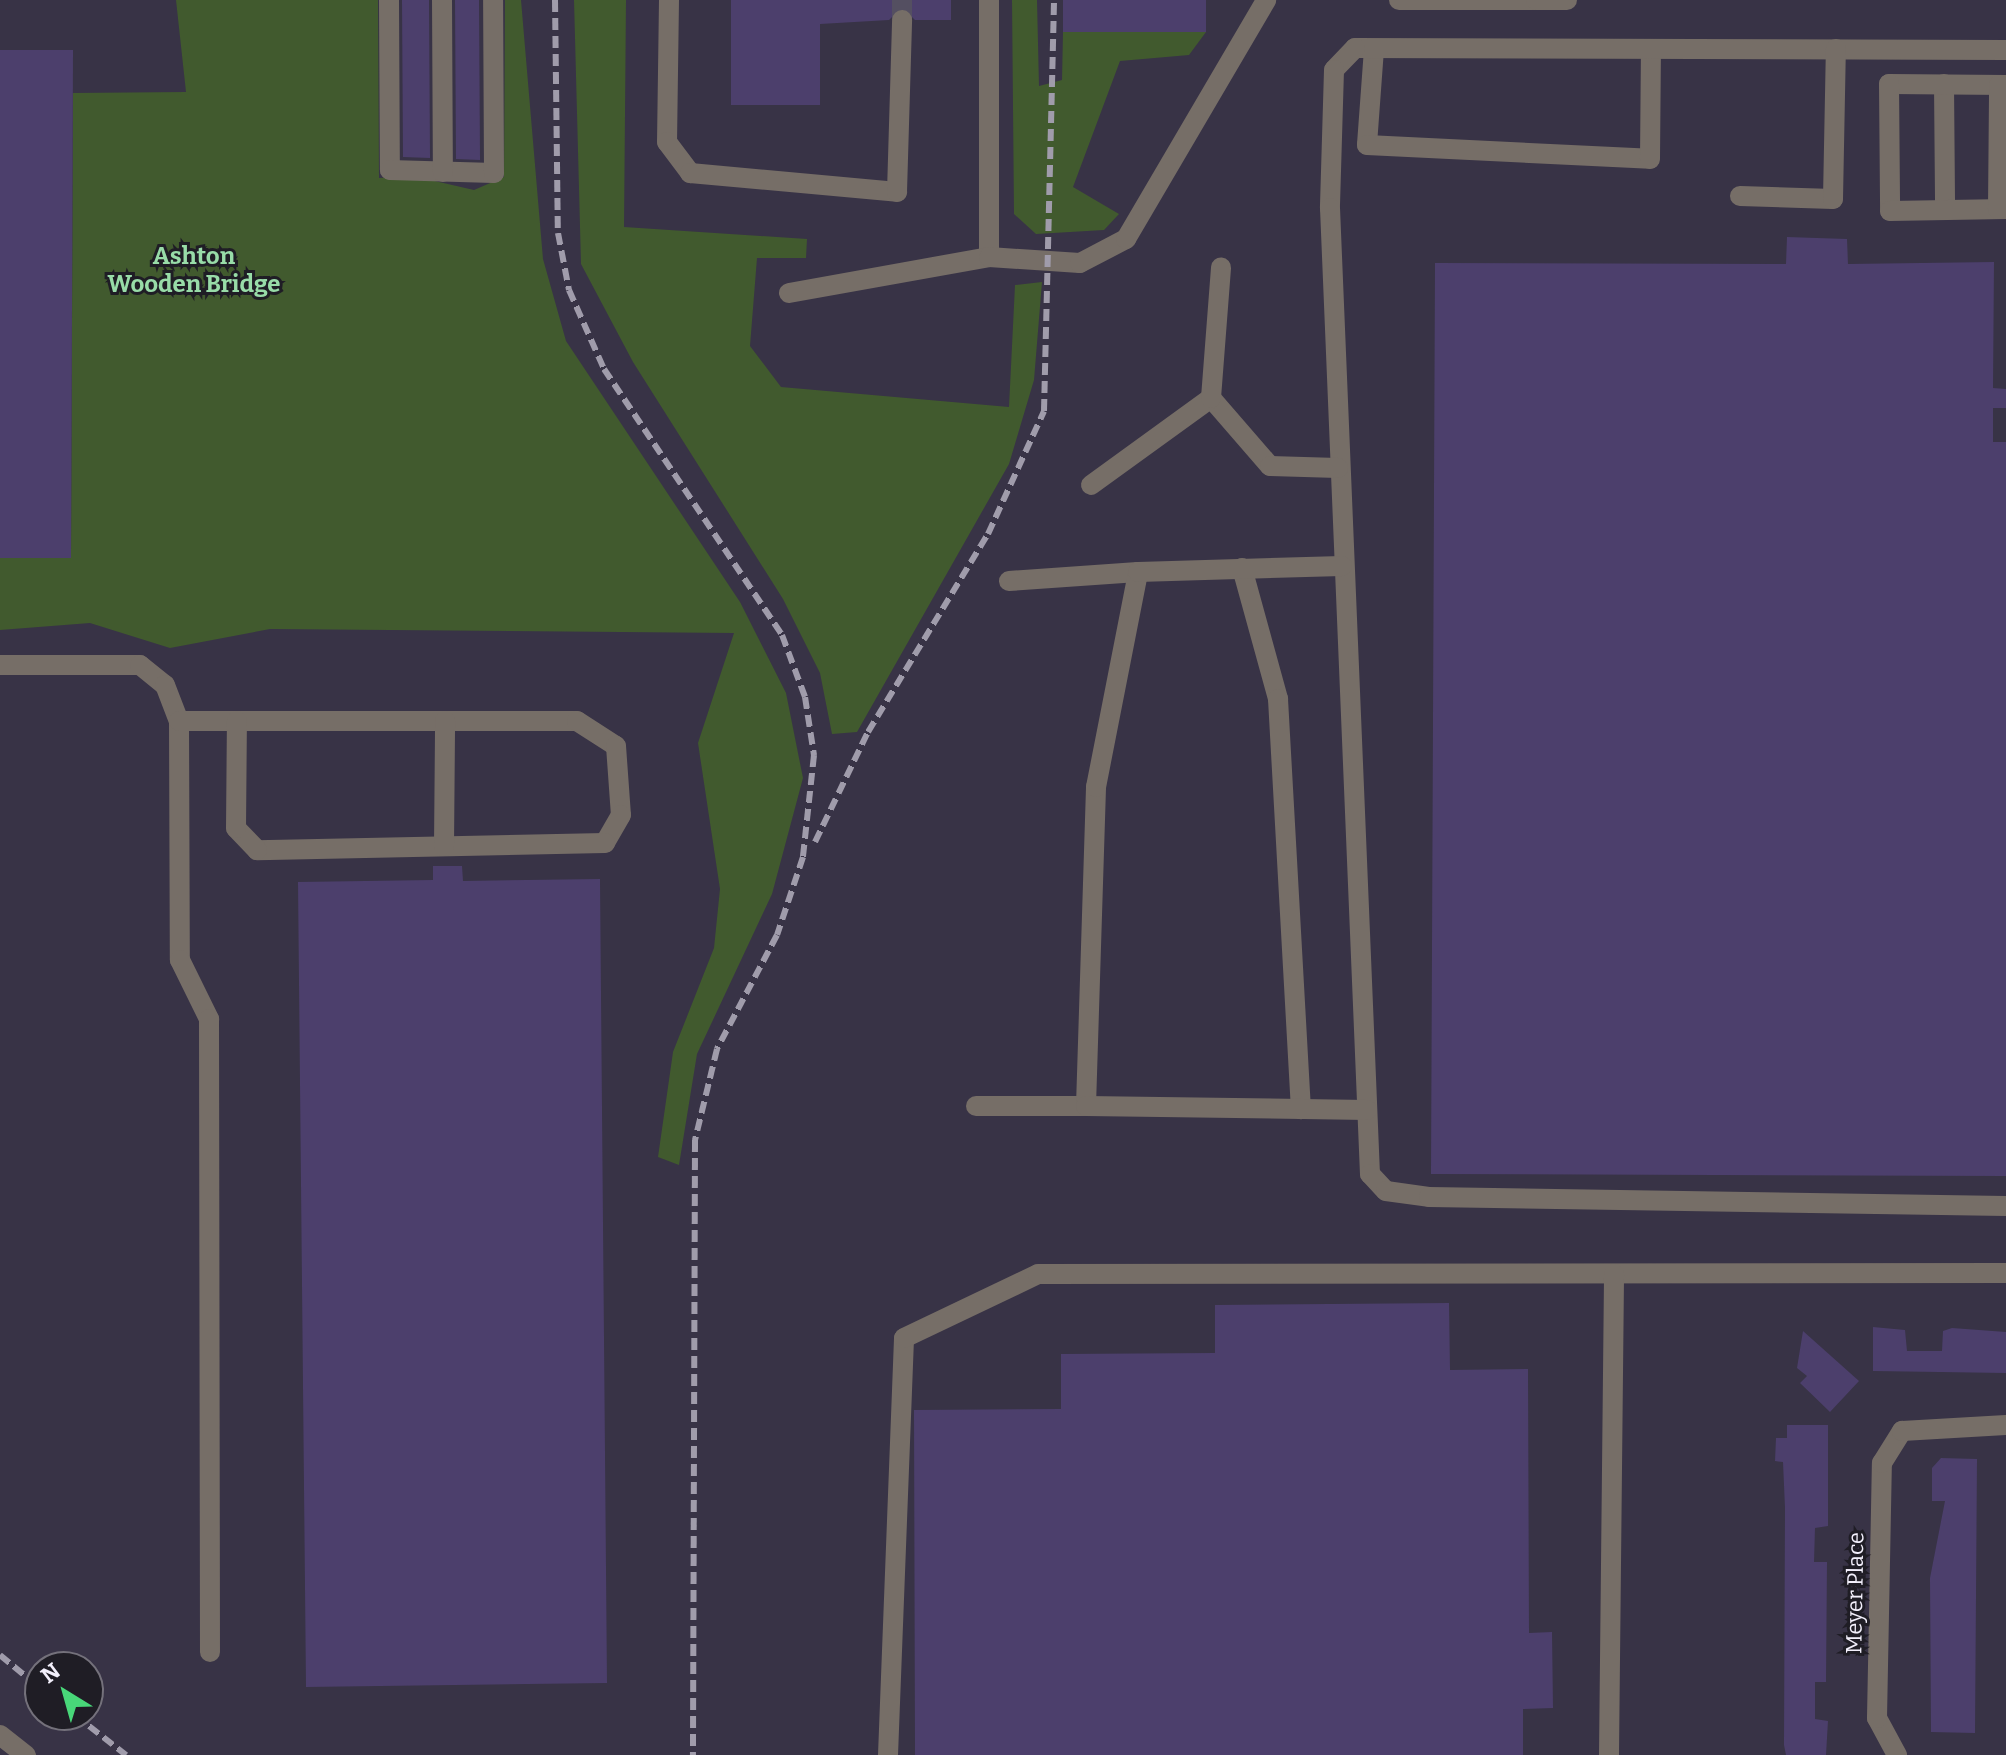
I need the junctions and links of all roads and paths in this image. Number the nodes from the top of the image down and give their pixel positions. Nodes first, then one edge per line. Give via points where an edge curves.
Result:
1 (389, 0) edge
2 (442, 0) edge
3 (493, 0) edge
4 (669, 0) edge
5 (989, 0) edge
6 (1266, 0) edge
7 (1399, 0) edge
8 (1536, 0) edge
9 (1567, 0) edge
10 (902, 20) tunnel mouth
11 (1374, 49) junction
12 (1651, 49) junction
13 (1836, 49) junction
14 (2006, 50) edge
15 (1944, 84) junction
16 (2002, 85) edge
17 (443, 172) junction
18 (1740, 196) dead end
19 (2002, 209) edge
20 (1945, 210) junction
21 (989, 257) junction
22 (1221, 267) dead end
23 (789, 293) dead end
24 (1211, 398) junction
25 (1338, 468) junction
26 (1091, 485) dead end
27 (1342, 566) junction
28 (1242, 568) junction
29 (1138, 572) junction
30 (1009, 581) dead end
31 (0, 665) edge
32 (179, 721) junction
33 (237, 721) junction
34 (445, 721) junction
35 (444, 846) junction
36 (976, 1106) dead end
37 (1086, 1106) junction
38 (1301, 1109) junction
39 (1367, 1110) junction
40 (2006, 1206) edge
41 (2006, 1273) edge
42 (1614, 1274) junction
43 (2006, 1425) edge
44 (210, 1652) dead end
45 (0, 1735) edge
46 (26, 1755) edge
47 (888, 1755) edge
48 (1609, 1755) edge
49 (1897, 1755) edge

1 - 17 street via 390,170
2 - 17 street
3 - 17 street via 494,173
4 - 10 street via 667,142 690,173 897,192
5 - 21 street
6 - 21 street via 1126,239 1080,263
7 - 8 street
8 - 9 street
11 - 12 street
11 - 12 street via 1367,145 1650,159
11 - 25 street via 1355,48 1334,70
12 - 13 street
13 - 14 street
13 - 18 street via 1833,199
15 - 16 street
15 - 20 street
15 - 20 street via 1889,84 1890,211
16 - 19 street
19 - 20 street
21 - 23 street
22 - 24 street
24 - 25 street via 1270,466
24 - 26 street
25 - 27 street
27 - 28 street
27 - 39 street
28 - 29 street
28 - 38 street via 1278,699
29 - 30 street
29 - 37 street via 1096,787
31 - 32 street via 140,665 165,685
32 - 33 street
32 - 44 street via 180,960 209,1019
33 - 34 street
33 - 35 street via 236,828 257,850
34 - 35 street
34 - 35 street via 577,721 616,746 621,815 605,843
36 - 37 street
37 - 38 street
38 - 39 street
39 - 40 street via 1370,1174 1386,1191
41 - 42 street
42 - 47 street via 1038,1274 904,1338
42 - 48 street
43 - 49 street, Meyer Place via 1902,1431 1882,1463 1877,1718
45 - 46 street

